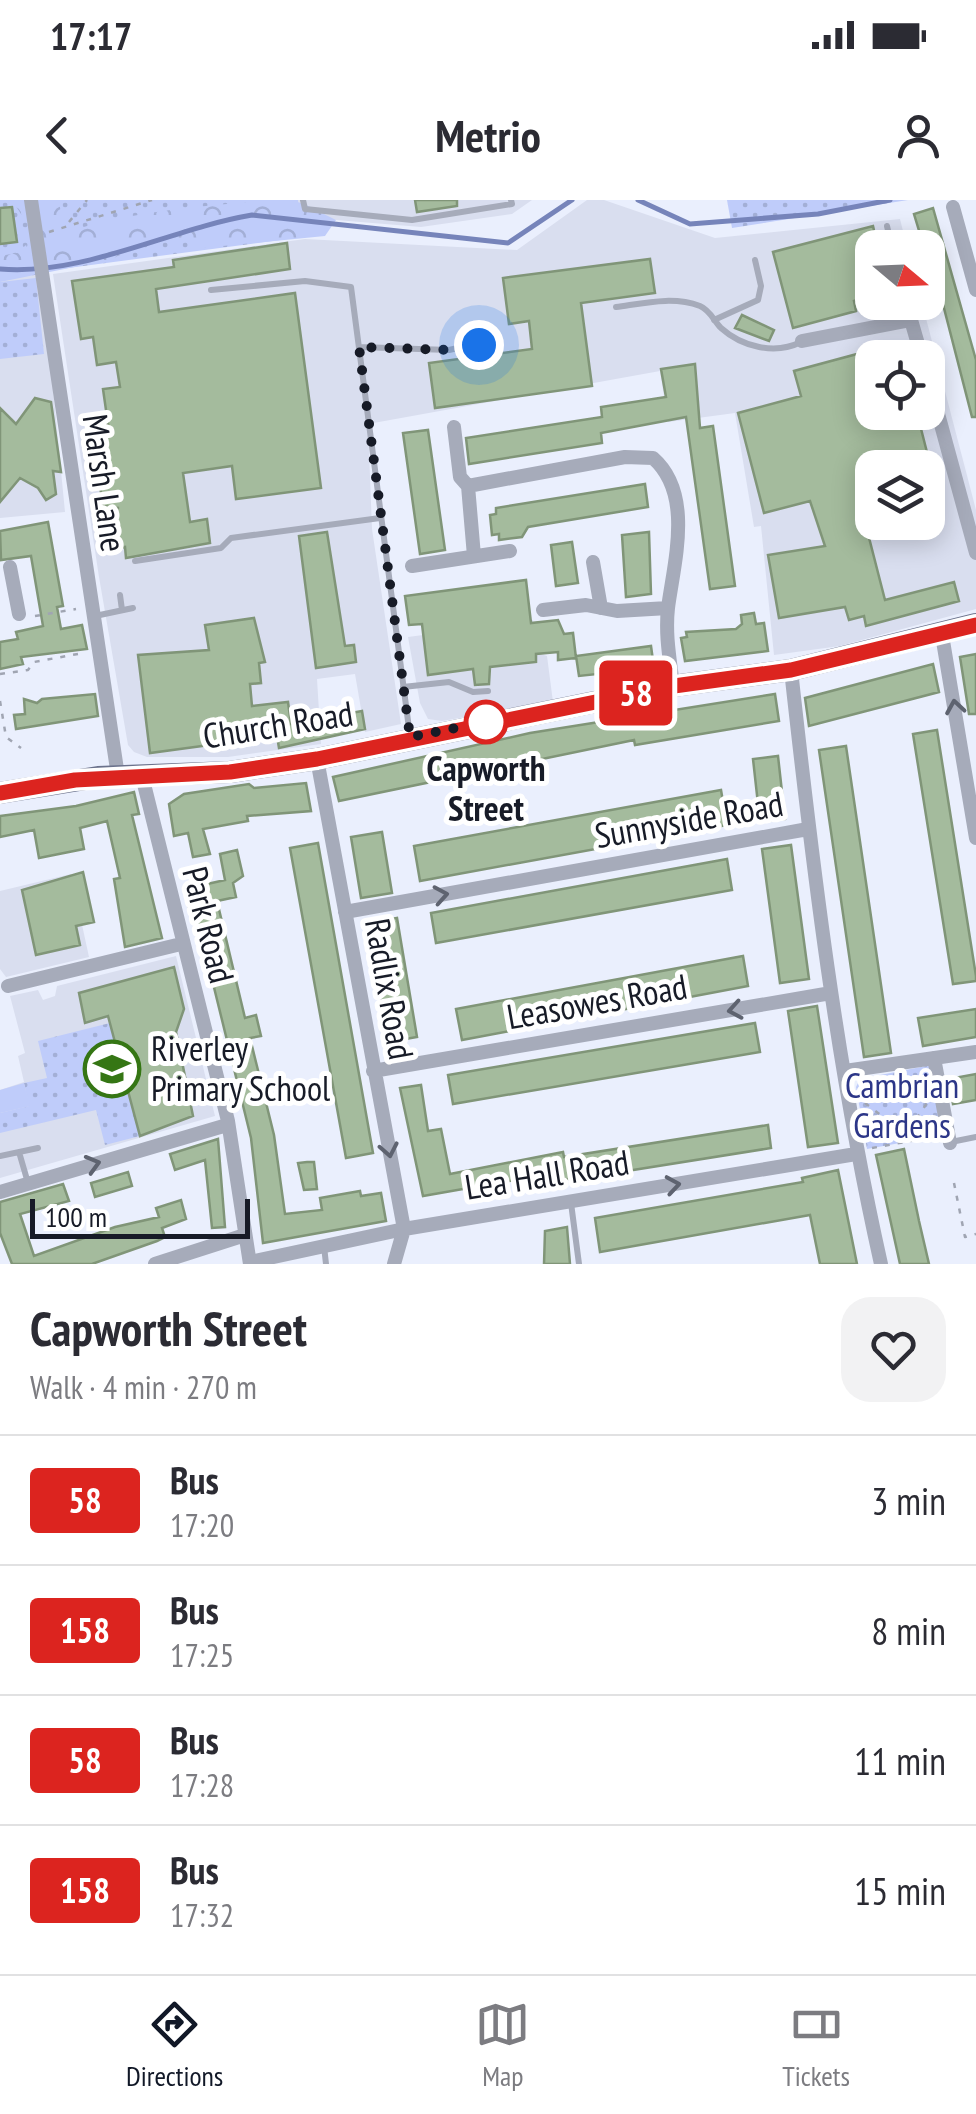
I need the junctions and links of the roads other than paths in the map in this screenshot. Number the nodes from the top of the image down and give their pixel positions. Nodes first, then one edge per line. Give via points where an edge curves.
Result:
1 (31, 200) edge
2 (304, 200) edge
3 (512, 200) edge
4 (953, 207) dead end
5 (887, 226) dead end
6 (888, 230) edge
7 (755, 260) dead end
8 (212, 290) dead end
9 (976, 290) edge
10 (616, 307) dead end
11 (714, 320) junction
12 (911, 320) joint
13 (917, 340) edge
14 (488, 341) dead end
15 (802, 341) joint
16 (359, 347) junction
17 (454, 427) dead end
18 (942, 430) edge
19 (468, 486) junction
20 (380, 518) junction
21 (510, 550) dead end
22 (976, 553) edge
23 (474, 556) junction
24 (135, 561) dead end
25 (594, 562) dead end
26 (412, 566) dead end
27 (10, 567) dead end
28 (6, 585) edge
29 (120, 595) dead end
30 (134, 608) dead end
31 (601, 608) junction
32 (668, 608) junction
33 (122, 610) junction
34 (543, 610) dead end
35 (93, 611) junction
36 (19, 616) road end
37 (976, 624) edge
38 (942, 634) junction
39 (791, 670) junction
40 (674, 686) junction
41 (404, 687) junction
42 (488, 691) dead end
43 (410, 737) junction
44 (317, 759) junction
45 (130, 776) junction
46 (0, 793) edge
47 (808, 829) junction
48 (976, 838) edge
49 (345, 912) junction
50 (182, 944) junction
51 (8, 986) dead end
52 (831, 993) junction
53 (976, 1052) edge
54 (934, 1058) junction
55 (373, 1071) junction
56 (845, 1071) junction
57 (228, 1125) junction
58 (976, 1137) edge
59 (947, 1139) joint
60 (38, 1148) dead end
61 (19, 1152) junction
62 (856, 1152) junction
63 (0, 1156) edge
64 (28, 1183) junction
65 (0, 1192) edge
66 (570, 1202) junction
67 (404, 1229) junction
68 (245, 1235) junction
69 (324, 1245) junction
70 (250, 1263) edge
71 (155, 1264) edge
72 (326, 1264) edge
73 (394, 1264) edge
74 (579, 1264) edge
75 (881, 1264) edge

1 - 35 street, Marsh Lane
2 - 3 lane via 305,210 412,220
4 - 9 street
5 - 6 lane
7 - 11 lane via 758,300
8 - 16 lane via 305,281 351,287
10 - 11 lane via 678,299 706,308
11 - 15 lane via 754,347
12 - 13 street
12 - 15 street
14 - 16 lane via 449,350
16 - 20 lane
17 - 19 street via 460,477
18 - 22 street
19 - 23 street
19 - 32 street via 624,457 653,458 674,497 677,563
20 - 24 lane via 231,538 221,548
20 - 41 lane
21 - 23 street
23 - 26 street
25 - 31 street
27 - 28 street
28 - 36 street
29 - 33 lane
30 - 33 lane
31 - 32 street
31 - 34 street
32 - 40 street
33 - 35 lane
35 - 45 street, Marsh Lane
37 - 38 main road, Church Road
38 - 39 main road, Church Road
48 -> 38 street
39 - 40 main road, Church Road
39 - 47 street
40 - 43 main road, Church Road
41 - 42 lane via 448,682
41 - 43 lane
43 - 44 main road, Church Road
44 - 45 main road, Church Road via 230,772
44 - 49 street, Radlix Road
45 - 46 main road, Church Road
45 - 50 street, Park Road
49 -> 47 street, Sunnyside Road
47 - 52 street
49 - 55 street, Radlix Road
50 - 51 street
50 - 57 street, Park Road
52 -> 55 street, Leasowes Road
52 - 56 street
53 - 54 street
54 - 56 street
54 - 59 street
55 -> 67 street, Radlix Road
56 - 62 street
64 -> 57 street
57 - 68 street, Park Road
58 - 59 lane
60 - 61 lane
61 - 63 lane
61 - 64 lane
66 -> 62 street, Lea Hall Road
62 - 75 street
64 - 65 street
66 - 67 street, Lea Hall Road
66 - 74 lane
67 - 69 street, Lea Hall Road
67 - 73 street
68 - 70 street, Park Road
68 - 71 street
69 - 70 street, Lea Hall Road
69 - 72 lane

